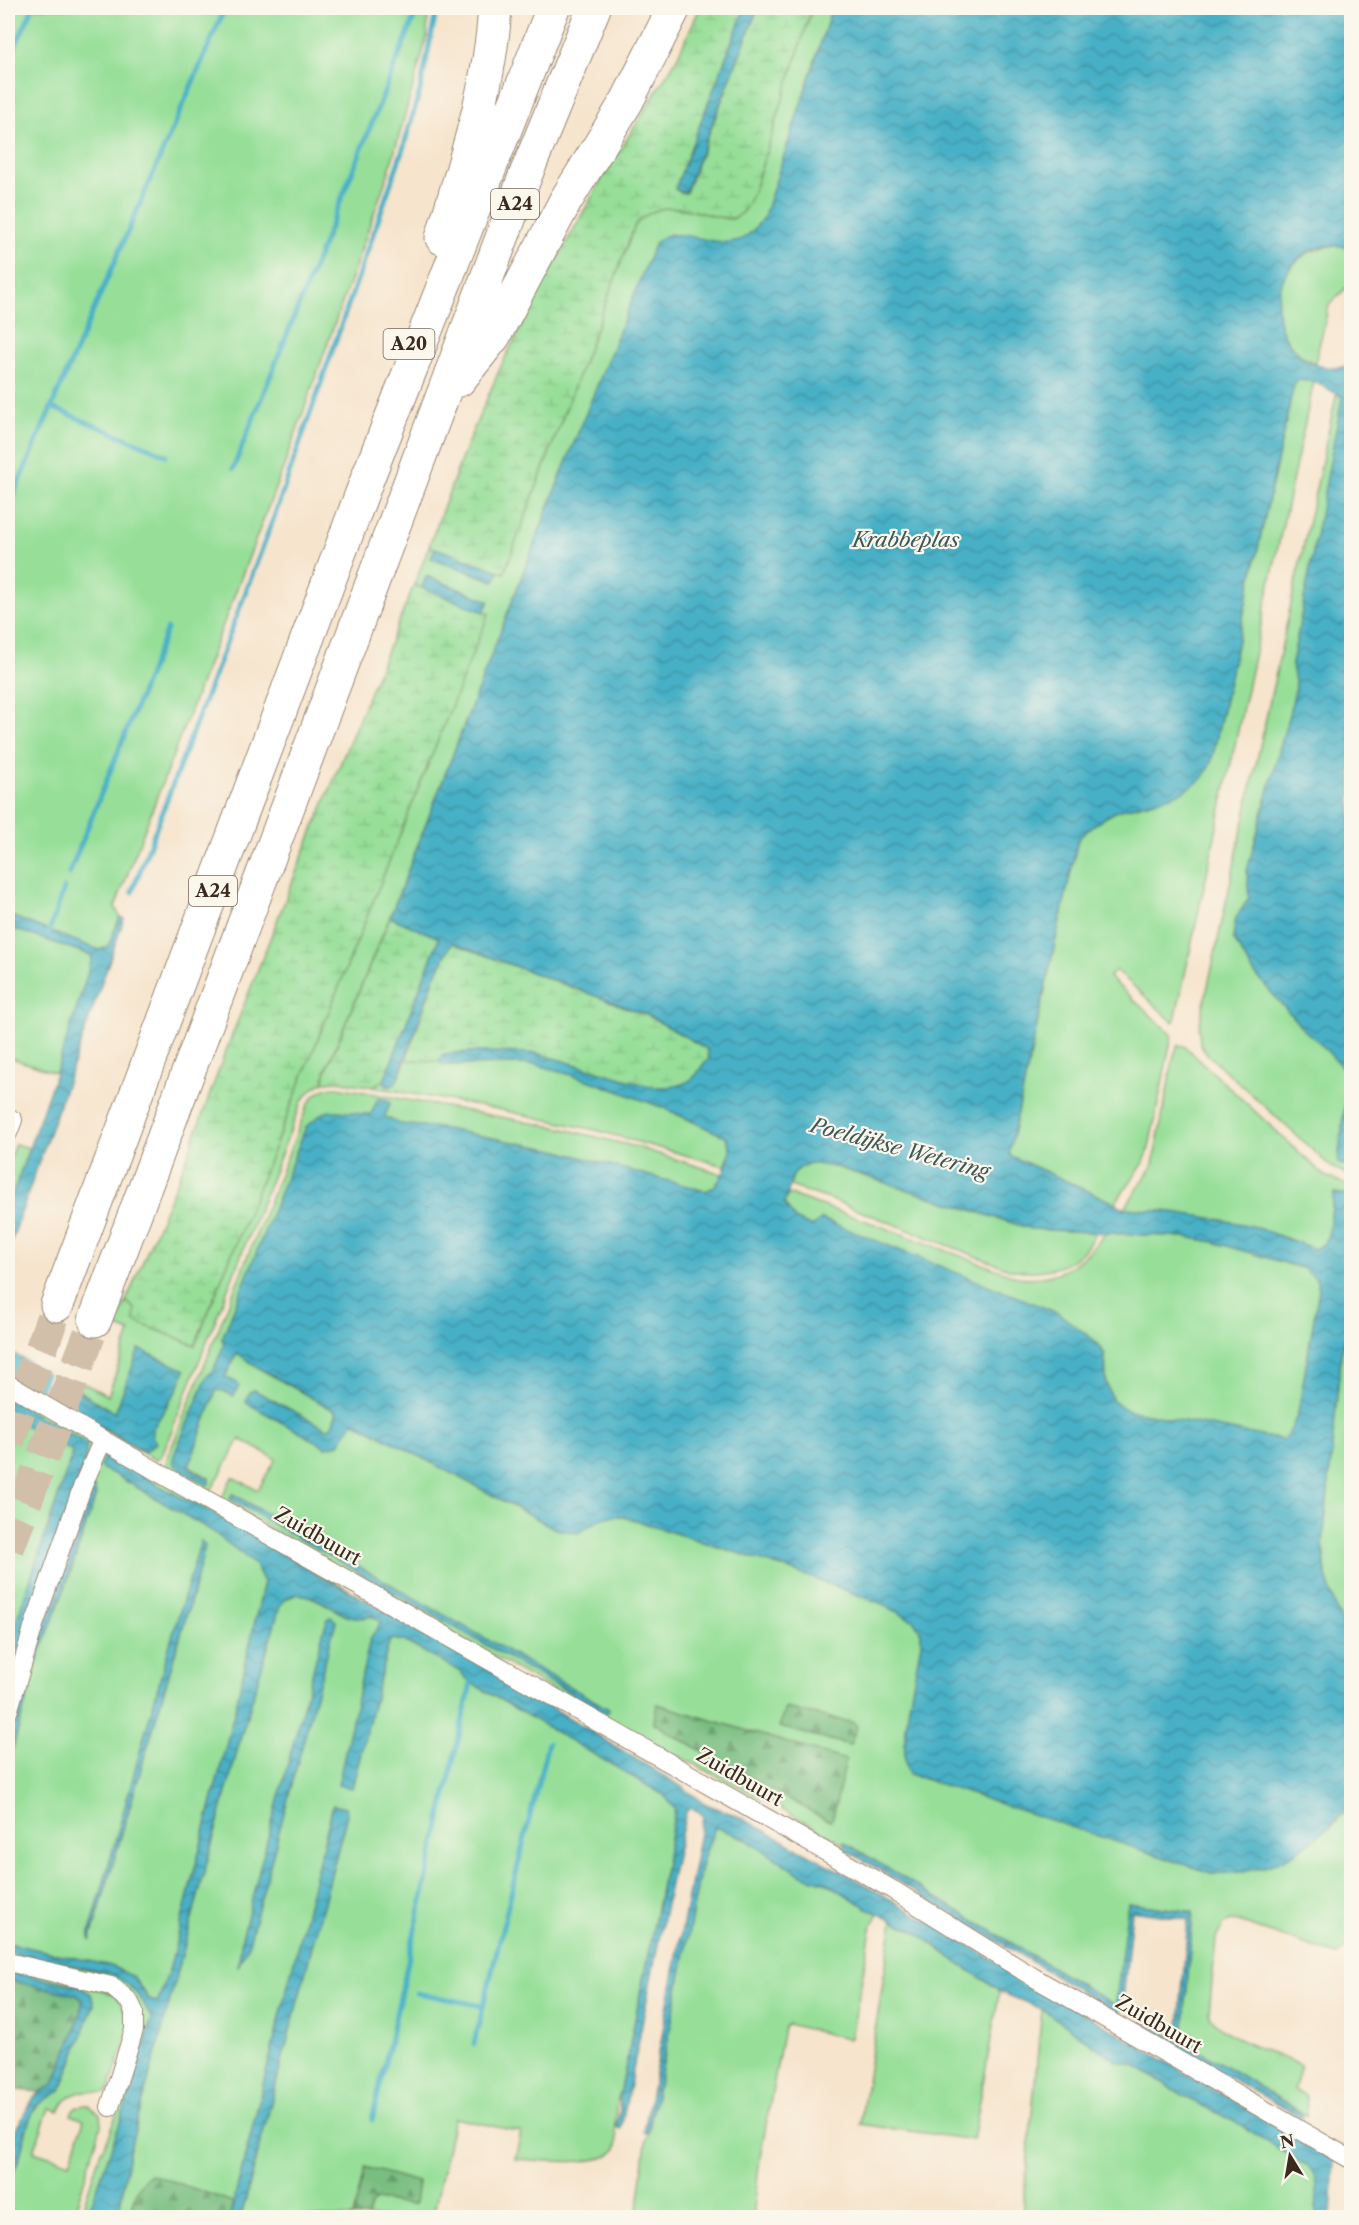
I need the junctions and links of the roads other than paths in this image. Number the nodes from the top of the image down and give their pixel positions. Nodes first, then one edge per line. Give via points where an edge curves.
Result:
1 (495, 8) edge
2 (553, 8) edge
3 (594, 8) edge
4 (675, 8) edge
5 (441, 402) junction
6 (368, 477) junction
7 (57, 1305) tunnel mouth
8 (95, 1320) tunnel mouth
9 (8, 1384) edge
10 (103, 1439) junction
11 (8, 1712) edge
12 (8, 1962) edge
13 (110, 2107) dead end
14 (1352, 2160) edge

1 - 6 highway, A20 via 486,80 469,150
2 - 6 highway, A24
3 - 5 highway, A24 via 526,174
4 - 5 highway, A24 via 494,336
5 - 8 highway, A24
6 - 7 highway, A24
9 - 10 street, Zuidbuurt
10 - 11 street via 82,1485
10 - 14 street, Zuidbuurt via 893,1890 1033,1977
12 - 13 street via 111,1986 129,2001 134,2011 134,2030

